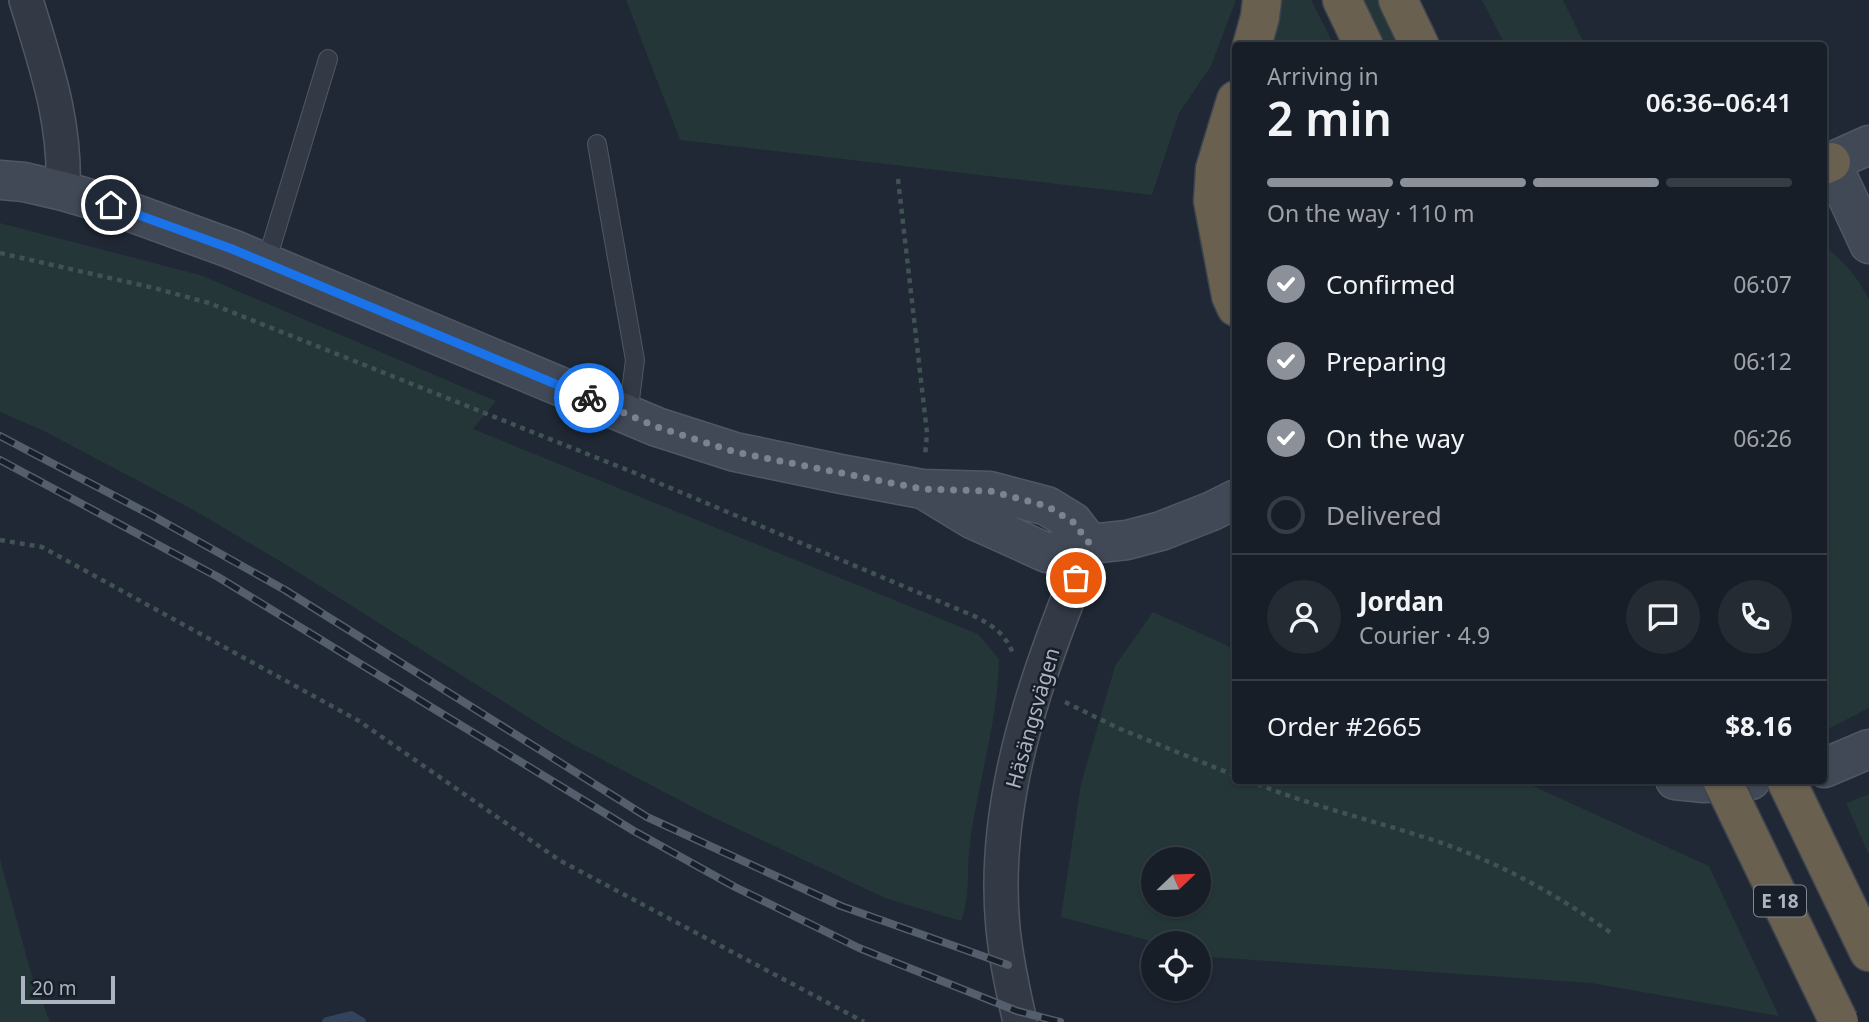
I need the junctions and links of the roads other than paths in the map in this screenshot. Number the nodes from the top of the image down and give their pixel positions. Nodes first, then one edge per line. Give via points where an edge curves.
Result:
1 (26, 0) edge
2 (1262, 0) edge
3 (1342, 0) edge
4 (1401, 6) edge
5 (1253, 42) edge
6 (1362, 42) edge
7 (1418, 42) edge
8 (1427, 42) edge
9 (328, 59) dead end
10 (1232, 113) edge
11 (597, 144) dead end
12 (1869, 145) edge
13 (1827, 164) edge
14 (1827, 166) edge
15 (8, 177) edge
16 (63, 191) junction
17 (1232, 200) edge
18 (1869, 244) edge
19 (1232, 251) edge
20 (266, 263) junction
21 (1232, 296) edge
22 (628, 415) junction
23 (1232, 501) edge
24 (1090, 544) junction
25 (1869, 750) edge
26 (1827, 767) edge
27 (1724, 784) edge
28 (1788, 784) edge
29 (1869, 952) edge
30 (1020, 1022) edge
31 (1839, 1022) edge

1 - 16 street via 60,121
2 - 5 highway
3 - 6 highway
4 - 7 highway
4 - 8 highway
9 - 20 lane
10 - 21 highway via 1215,169 1213,201
11 - 22 lane via 635,360
12 - 13 street
14 - 18 street
15 - 16 street
16 - 20 street
17 - 19 highway
20 - 22 street
22 - 24 street via 735,452 922,489 972,519 1047,554
23 - 24 street via 1161,531
24 - 30 street, Häsängsvägen via 1036,688 1011,780 1002,857 1002,926
25 - 26 street
27 - 31 highway, E 18, bridge
28 - 29 highway, E 18

